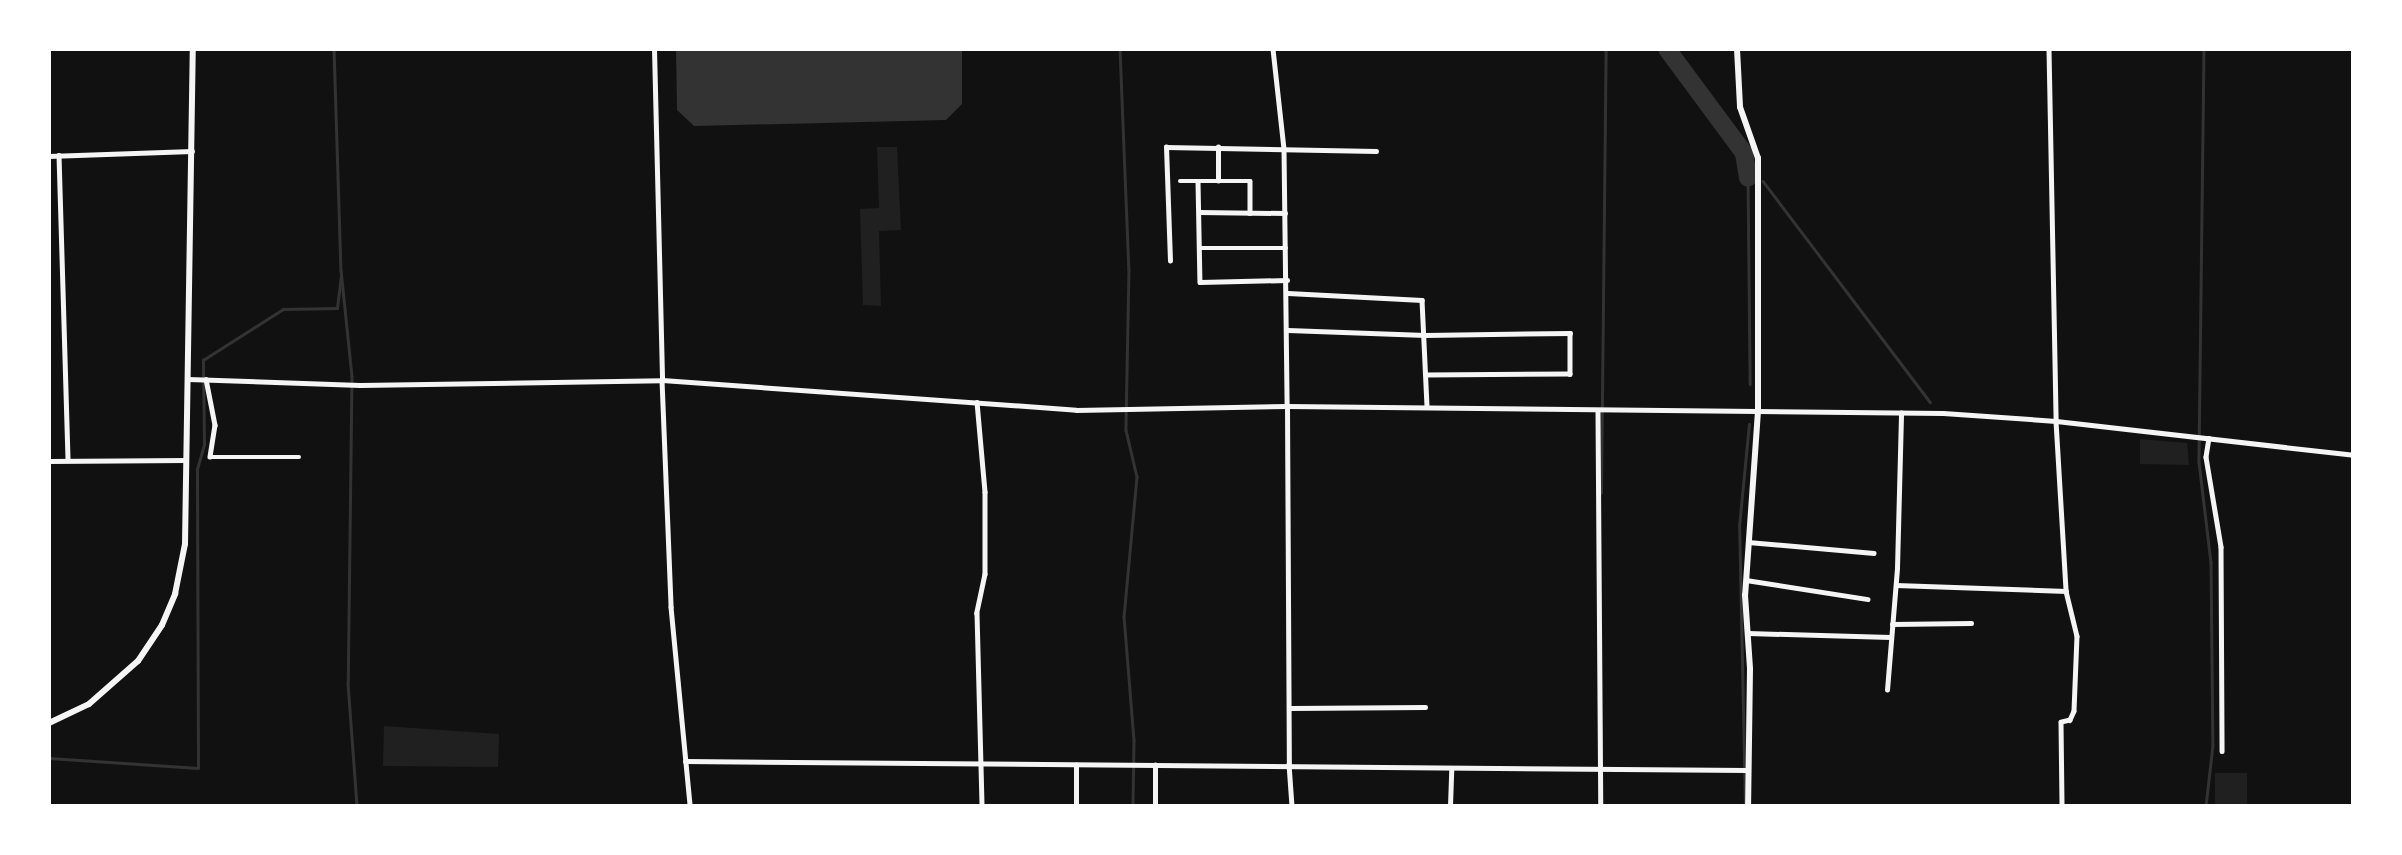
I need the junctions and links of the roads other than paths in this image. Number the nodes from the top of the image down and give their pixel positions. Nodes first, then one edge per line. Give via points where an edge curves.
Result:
1 (193, 49) edge
2 (654, 49) edge
3 (1273, 49) edge
4 (1737, 49) edge
5 (2049, 49) edge
6 (1218, 146) junction
7 (1283, 146) junction
8 (192, 151) junction
9 (1376, 151) dead end
10 (59, 155) junction
11 (49, 156) edge
12 (1180, 181) dead end
13 (1198, 181) junction
14 (1218, 181) junction
15 (1199, 212) junction
16 (1250, 213) junction
17 (1285, 213) junction
18 (1199, 248) junction
19 (1286, 248) junction
20 (1170, 261) dead end
21 (1287, 281) junction
22 (1288, 293) junction
23 (1288, 330) junction
24 (1426, 335) junction
25 (1426, 375) junction
26 (188, 379) junction
27 (206, 379) junction
28 (662, 380) junction
29 (977, 401) junction
30 (1287, 406) junction
31 (1427, 407) junction
32 (1598, 411) junction
33 (1758, 411) junction
34 (1901, 413) junction
35 (2056, 421) junction
36 (2207, 438) junction
37 (2353, 455) edge
38 (299, 457) dead end
39 (68, 459) junction
40 (186, 460) junction
41 (49, 461) edge
42 (1747, 542) junction
43 (1874, 554) dead end
44 (1745, 580) junction
45 (1896, 585) junction
46 (2066, 591) junction
47 (1868, 599) dead end
48 (1971, 623) dead end
49 (1892, 624) junction
50 (1746, 633) junction
51 (1890, 637) junction
52 (1887, 690) dead end
53 (1425, 707) dead end
54 (1291, 708) junction
55 (49, 723) edge
56 (2222, 751) dead end
57 (685, 761) junction
58 (1289, 764) junction
59 (980, 765) junction
60 (1076, 765) junction
61 (1156, 765) junction
62 (1451, 770) junction
63 (1747, 770) junction
64 (1601, 772) junction
65 (690, 806) edge
66 (982, 806) edge
67 (1076, 806) edge
68 (1155, 806) edge
69 (1292, 806) edge
70 (1450, 806) edge
71 (1601, 806) edge
72 (1748, 806) edge
73 (2062, 806) edge

1 - 8 main road
2 - 28 street
3 - 7 street
4 - 33 main road via 1740,107 1758,158
5 - 35 street
6 - 7 street
6 - 14 street
6 - 20 street via 1166,147
7 - 9 street
7 - 17 street
8 - 10 street
8 - 26 main road
10 - 11 street
10 - 39 street
12 - 13 street
13 - 14 street
13 - 15 street
14 - 16 street via 1250,181
15 - 16 street
15 - 18 street
16 - 17 street
17 - 19 street
18 - 19 street
18 - 21 street via 1200,282
19 - 21 street
21 - 22 street
22 - 23 street
22 - 24 street via 1422,300
23 - 24 street
23 - 30 street
24 - 25 street
24 - 25 street via 1570,333 1570,374
25 - 31 street
26 - 27 street
26 - 40 main road
27 - 28 street via 349,384
27 - 38 street via 215,425 210,457
28 - 29 street
28 - 57 street via 670,594
29 - 30 street via 1076,410
29 - 59 street via 985,492 985,575 977,612
30 - 31 street
30 - 54 street
31 - 32 street
32 - 33 street
32 - 64 street
33 - 34 street
33 - 42 main road
34 - 35 street
34 - 45 street
35 - 36 street
35 - 46 street
36 - 37 street
36 - 56 street via 2221,547
39 - 40 street
39 - 41 street
40 - 55 main road via 185,544 162,625 119,680 89,704
42 - 43 street
42 - 44 main road
44 - 47 street
44 - 50 main road
45 - 46 street
45 - 49 street
46 - 73 street via 2077,636 2074,711 2070,720 2061,722
48 - 49 street
49 - 51 street
50 - 51 street
50 - 63 main road via 1751,714
51 - 52 street
53 - 54 street
54 - 58 street
57 - 59 street
57 - 65 street
58 - 61 street
58 - 62 street
58 - 69 street
59 - 60 street
59 - 66 street
60 - 61 street
60 - 67 street
61 - 68 street
62 - 64 street
62 - 70 street
63 - 64 street
63 - 72 main road
64 - 71 street

